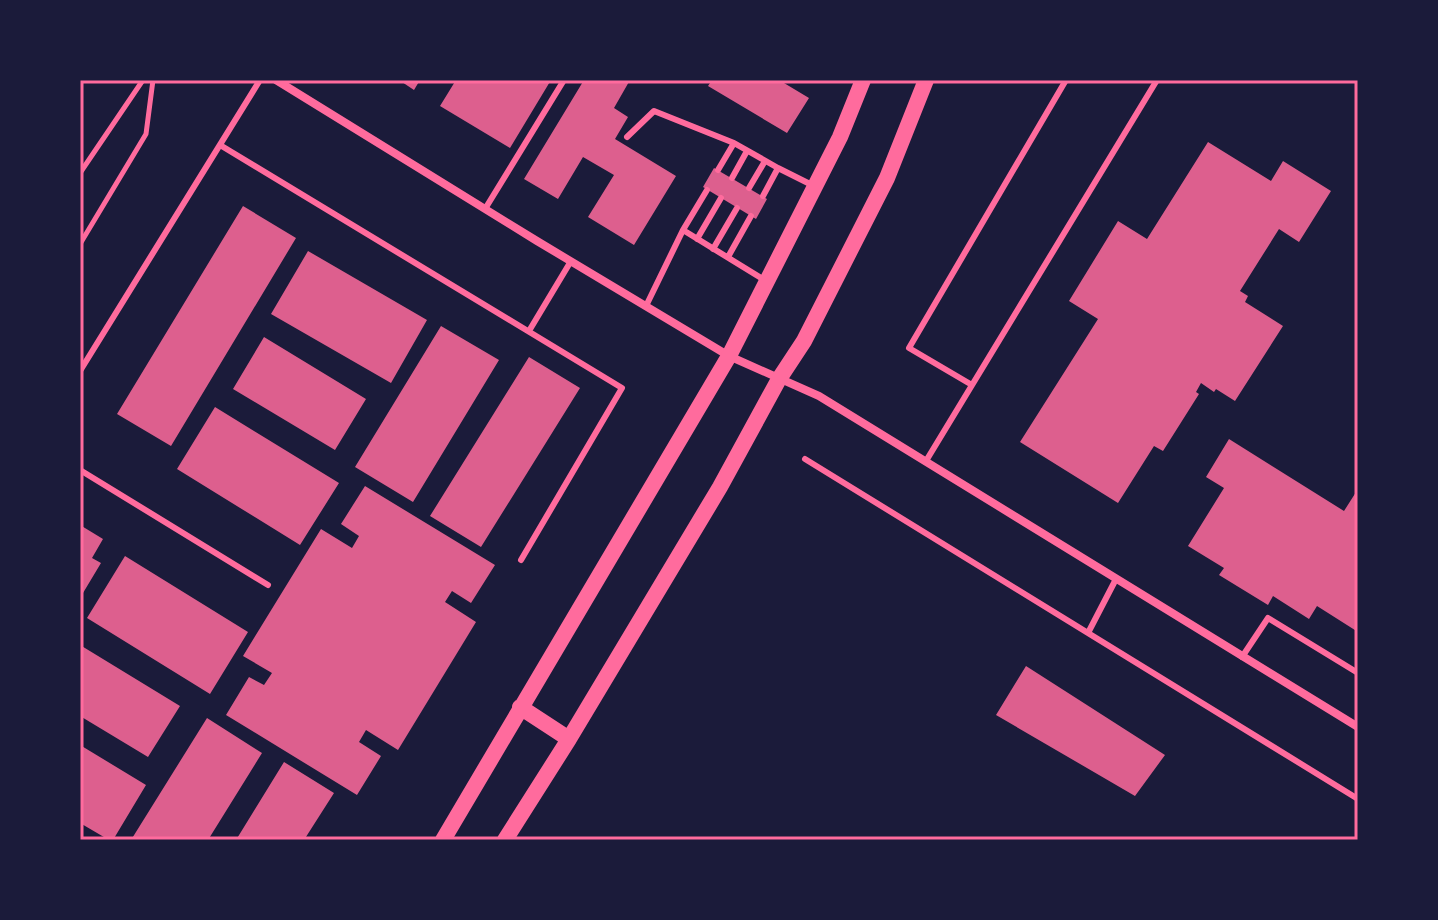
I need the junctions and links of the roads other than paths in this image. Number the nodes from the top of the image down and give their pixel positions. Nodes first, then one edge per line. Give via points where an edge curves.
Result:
1 (260, 80) edge
2 (276, 80) edge
3 (564, 80) edge
4 (863, 80) edge
5 (926, 80) edge
6 (1066, 80) edge
7 (1157, 80) edge
8 (627, 137) dead end
9 (734, 143) junction
10 (220, 145) junction
11 (747, 151) junction
12 (765, 161) junction
13 (778, 168) junction
14 (718, 170) dead end
15 (732, 178) dead end
16 (814, 186) junction
17 (749, 188) dead end
18 (707, 190) dead end
19 (763, 196) dead end
20 (721, 198) dead end
21 (737, 208) dead end
22 (485, 209) junction
23 (751, 216) dead end
24 (683, 230) junction
25 (697, 239) junction
26 (713, 249) junction
27 (728, 257) junction
28 (571, 261) junction
29 (766, 281) junction
30 (646, 306) junction
31 (529, 331) junction
32 (729, 356) junction
33 (80, 371) edge
34 (779, 379) junction
35 (972, 385) junction
36 (805, 459) dead end
37 (926, 461) junction
38 (80, 470) edge
39 (521, 560) dead end
40 (1116, 579) junction
41 (268, 585) dead end
42 (1088, 633) junction
43 (1242, 657) junction
44 (1358, 673) edge
45 (520, 707) junction
46 (1358, 727) edge
47 (569, 739) junction
48 (1358, 799) edge
49 (443, 840) edge
50 (505, 840) edge

1 - 10 lane
2 - 22 street
3 - 22 lane
4 - 16 main road
5 - 34 main road via 887,178 804,341
6 - 35 lane via 909,348
7 - 35 lane
8 - 9 lane via 654,111
9 - 11 lane
9 - 14 lane
10 - 31 lane
10 - 33 lane
11 - 12 lane
11 - 15 lane
12 - 13 lane
12 - 17 lane
13 - 16 lane
13 - 19 lane
16 - 29 main road
18 - 24 lane
20 - 25 lane
21 - 26 lane
22 - 28 street
23 - 27 lane
24 - 25 lane
24 - 30 lane
25 - 26 lane
26 - 27 lane
27 - 29 lane
28 - 30 street
28 - 31 lane
29 - 32 main road
30 - 32 street
31 - 39 lane via 622,388
32 - 34 street
32 - 45 main road
34 - 37 street via 819,396
34 - 47 main road
35 - 37 lane
36 - 42 lane
37 - 40 street
38 - 41 lane
40 - 42 lane
40 - 43 street
42 - 48 lane
43 - 44 lane via 1268,618
43 - 46 street
45 - 47 main road
45 - 49 main road
47 - 50 main road

